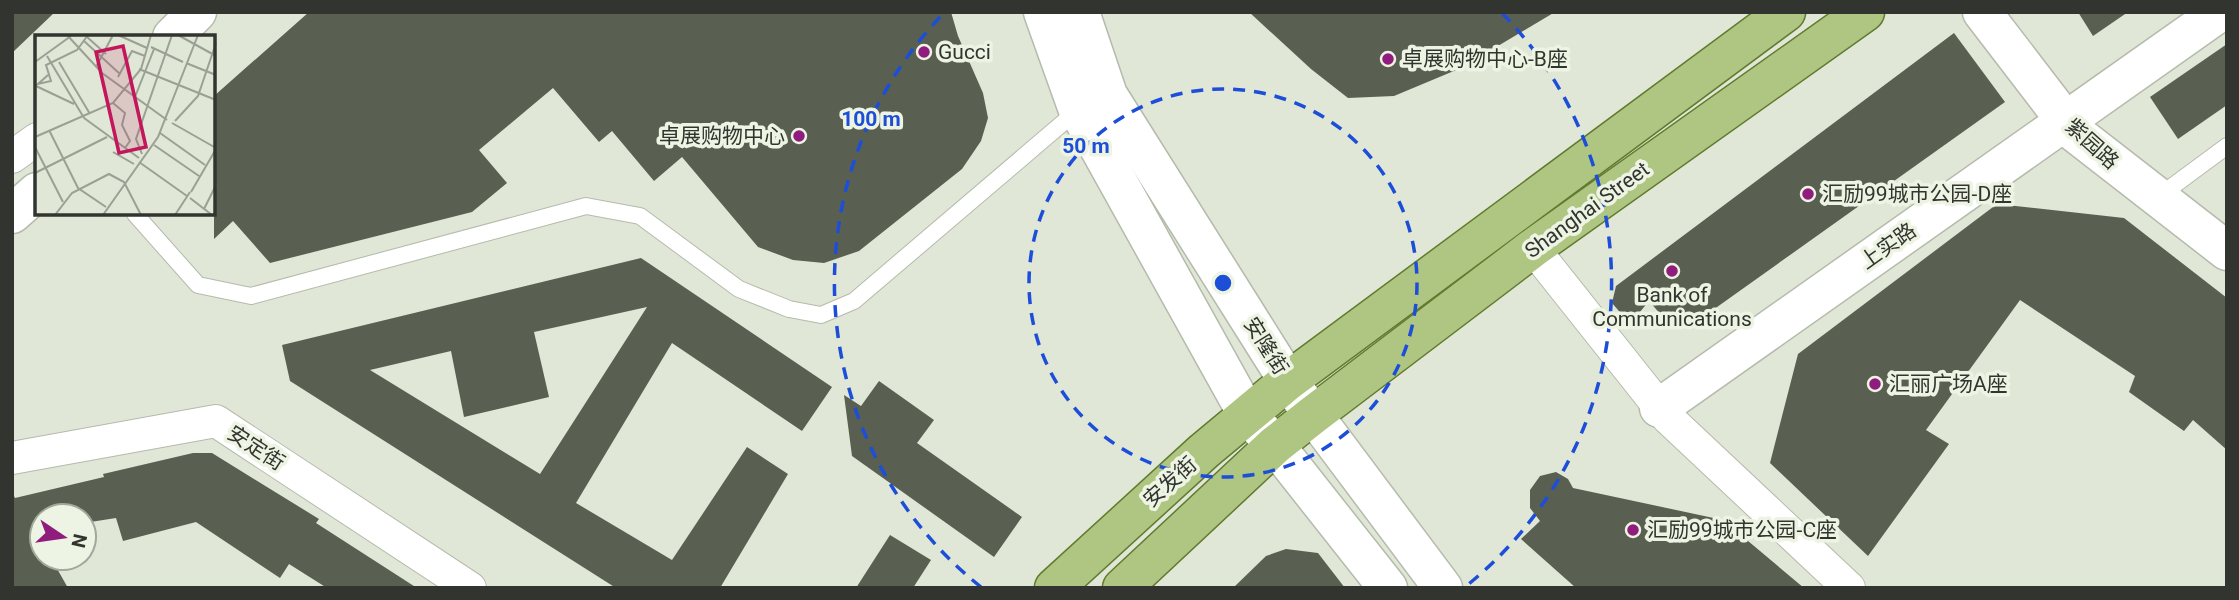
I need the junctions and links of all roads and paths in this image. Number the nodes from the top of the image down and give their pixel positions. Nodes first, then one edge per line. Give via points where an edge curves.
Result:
1 (1043, 12) edge
2 (1080, 12) edge
3 (1786, 12) edge
4 (1865, 12) edge
5 (1982, 12) edge
6 (2220, 12) edge
7 (1078, 110) junction
8 (2065, 121) junction
9 (35, 140) edge
10 (2227, 146) edge
11 (12, 157) edge
12 (35, 194) edge
13 (2157, 198) junction
14 (12, 214) edge
15 (136, 215) edge
16 (1533, 248) junction
17 (2227, 251) edge
18 (1288, 381) junction
19 (1659, 408) junction
20 (1247, 414) junction
21 (1313, 415) junction
22 (1275, 445) junction
23 (12, 458) edge
24 (470, 588) edge
25 (1054, 588) edge
26 (1122, 588) edge
27 (1388, 588) edge
28 (1443, 588) edge
29 (1849, 588) edge

1 - 7 main road
2 - 18 main road, 安隆街 via 1108,95
3 - 18 main road, Shanghai Street
4 - 16 main road, Shanghai Street
5 - 8 main road, 紫园路
6 - 8 main road, 上实路
7 - 15 lane via 854,301 821,315 789,309 739,289 640,216 586,206 251,296 198,285
7 - 20 main road
8 - 13 main road, 紫园路
8 - 19 main road, 上实路
9 - 11 street
10 - 13 lane
12 - 14 main road
13 - 17 main road, 紫园路
16 - 19 street
16 - 21 main road, Shanghai Street
18 - 20 main road, 安发街
18 - 21 main road, 安隆街
19 - 29 street
20 - 22 main road
20 - 25 main road, 安发街
21 - 22 main road
21 - 28 main road, 安隆街
22 - 26 main road
22 - 27 main road
23 - 24 street, 安定街 via 216,421

